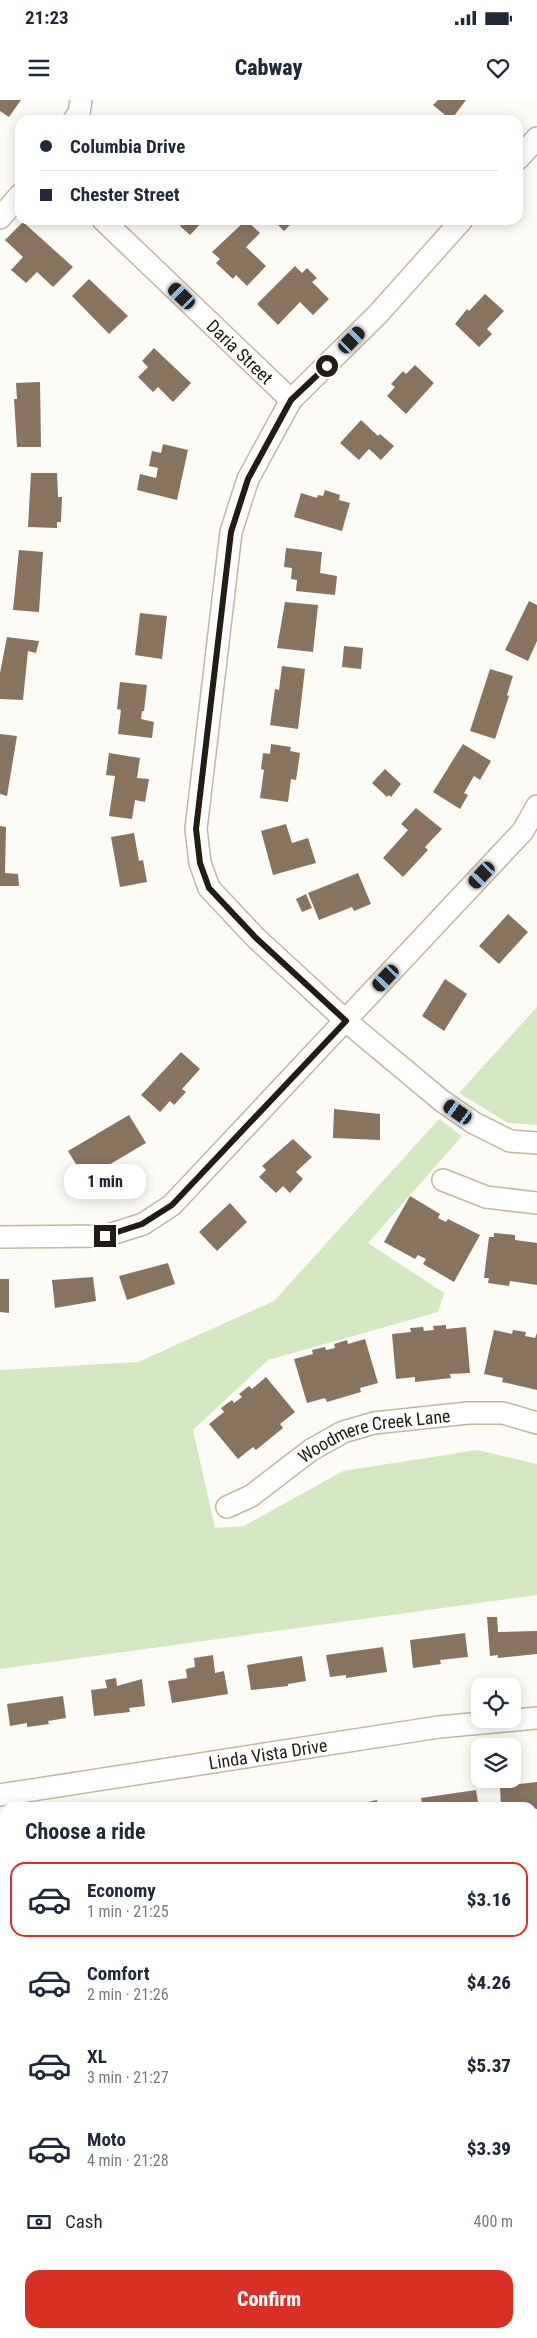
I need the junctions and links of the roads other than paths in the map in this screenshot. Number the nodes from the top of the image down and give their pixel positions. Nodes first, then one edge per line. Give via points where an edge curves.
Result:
1 (80, 100) edge
2 (78, 115) edge
3 (537, 138) edge
4 (523, 153) edge
5 (15, 201) edge
6 (0, 218) edge
7 (108, 225) edge
8 (458, 225) edge
9 (291, 400) junction
10 (537, 806) edge
11 (346, 1021) junction
12 (537, 1143) edge
13 (443, 1180) dead end
14 (537, 1203) edge
15 (0, 1237) edge
16 (537, 1423) edge
17 (226, 1507) dead end
18 (537, 1718) edge
19 (0, 1795) edge

1 - 2 street
3 - 4 street
5 - 6 street
7 - 9 street, Daria Street
8 - 9 street via 378,314
9 - 11 street via 248,479 231,532 196,829 200,863 209,888 256,938
10 - 11 street via 523,831
11 - 12 street via 442,1101 474,1123 510,1141
11 - 15 street via 172,1205 142,1224 105,1236
13 - 14 street via 486,1197
16 - 17 street, Woodmere Creek Lane via 503,1412 374,1423 343,1432 311,1450 251,1496
18 - 19 street, Linda Vista Drive via 438,1727

